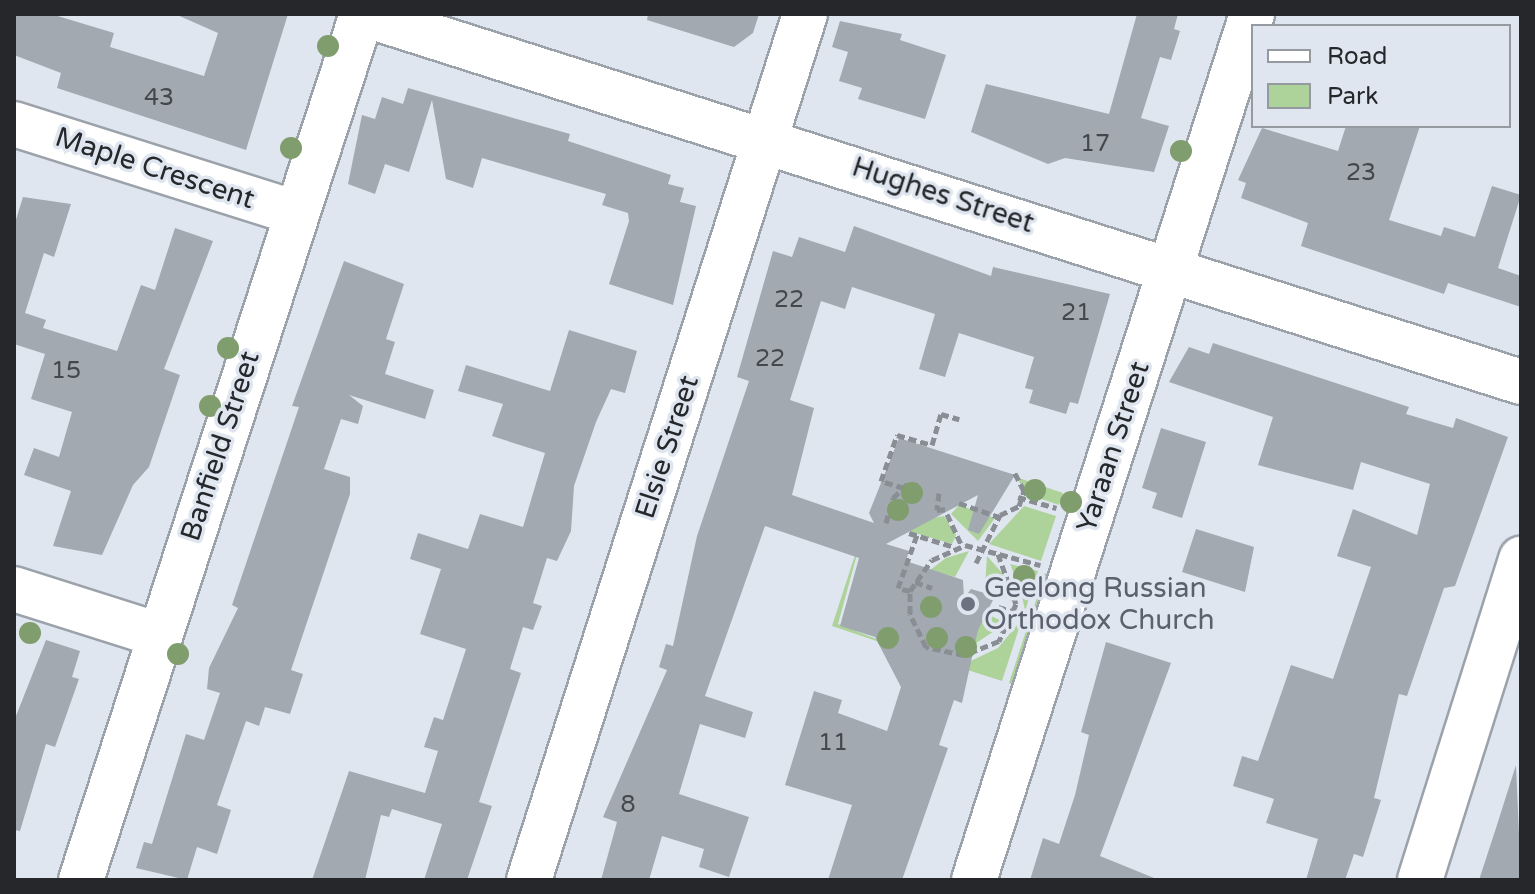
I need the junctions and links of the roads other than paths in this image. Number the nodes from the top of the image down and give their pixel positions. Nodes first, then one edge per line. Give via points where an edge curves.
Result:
1 (362, 14) edge
2 (805, 14) edge
3 (1252, 14) edge
4 (14, 124) edge
5 (765, 139) junction
6 (296, 213) junction
7 (1170, 268) junction
8 (1521, 382) edge
9 (1521, 559) edge
10 (14, 589) edge
11 (159, 635) junction
12 (81, 880) edge
13 (529, 880) edge
14 (974, 880) edge
15 (1420, 880) edge

1 - 5 street, Hughes Street
1 - 6 street, Banfield Street
2 - 5 street, Elsie Street
3 - 7 street, Yaraan Street
4 - 6 street, Maple Crescent
5 - 7 street, Hughes Street
5 - 13 street, Elsie Street
6 - 11 street, Banfield Street
7 - 8 street, Hughes Street
7 - 14 street, Yaraan Street
9 - 15 street
10 - 11 street
11 - 12 street, Banfield Street

